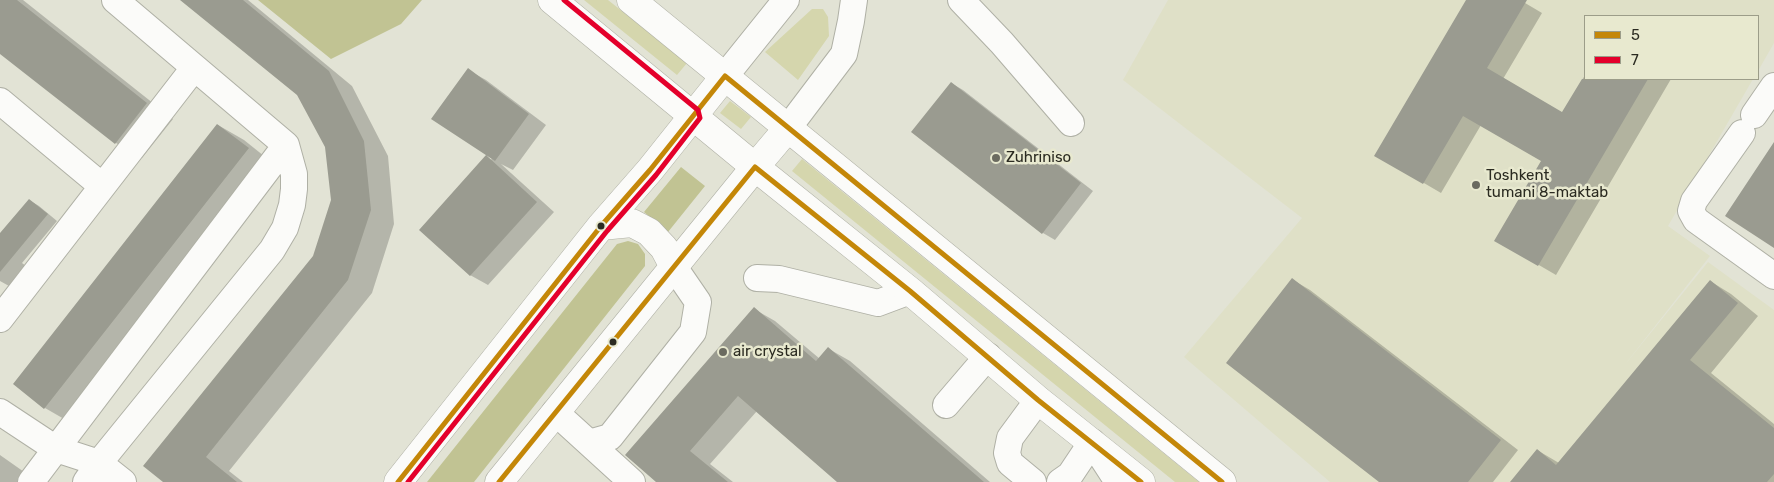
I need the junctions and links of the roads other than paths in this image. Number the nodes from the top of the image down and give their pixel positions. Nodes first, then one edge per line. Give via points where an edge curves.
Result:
1 (115, 0) edge
2 (552, 0) edge
3 (631, 0) edge
4 (786, 0) edge
5 (870, 0) edge
6 (961, 0) edge
7 (852, 10) edge
8 (194, 68) junction
9 (725, 76) junction
10 (1774, 86) edge
11 (0, 101) edge
12 (693, 116) junction
13 (1071, 123) dead end
14 (788, 128) junction
15 (286, 145) junction
16 (756, 167) junction
17 (102, 186) junction
18 (602, 226) junction
19 (674, 267) junction
20 (1774, 276) edge
21 (757, 278) dead end
22 (910, 291) junction
23 (0, 319) edge
24 (988, 356) junction
25 (1038, 400) junction
26 (946, 406) dead end
27 (0, 412) edge
28 (555, 412) junction
29 (1092, 442) junction
30 (589, 443) junction
31 (56, 450) junction
32 (93, 472) edge
33 (31, 482) edge
34 (123, 482) edge
35 (398, 482) edge
36 (499, 482) edge
37 (632, 482) edge
38 (1033, 482) edge
39 (1060, 482) edge
40 (1118, 482) edge
41 (1141, 482) edge
42 (1222, 482) edge

1 - 8 street
2 - 12 main road
3 - 9 main road
4 - 9 street
5 - 7 street
6 - 13 street
7 - 14 street via 844,54
8 - 15 street
8 - 17 street
9 - 12 main road
9 - 14 main road
10 - 20 street via 1694,201 1691,211 1696,220
11 - 17 street
12 - 16 main road
12 - 18 main road
14 - 16 main road
14 - 42 main road
15 - 31 street
15 - 32 street via 294,174 294,189 292,205 279,240
16 - 19 main road
16 - 22 main road
17 - 23 street
18 - 19 main road via 632,223 649,232 664,248
18 - 35 main road
19 - 28 main road
19 - 30 street via 698,302 694,332 610,437
21 - 22 street via 779,279 878,303
22 - 24 main road
24 - 25 main road
24 - 26 street
25 - 29 main road
25 - 38 street via 1010,438 1007,453 1010,463
27 - 31 street
28 - 30 street
28 - 36 main road
29 - 39 street via 1070,475
29 - 40 street
29 - 41 main road
30 - 37 street
31 - 32 street
31 - 33 street
32 - 34 street

